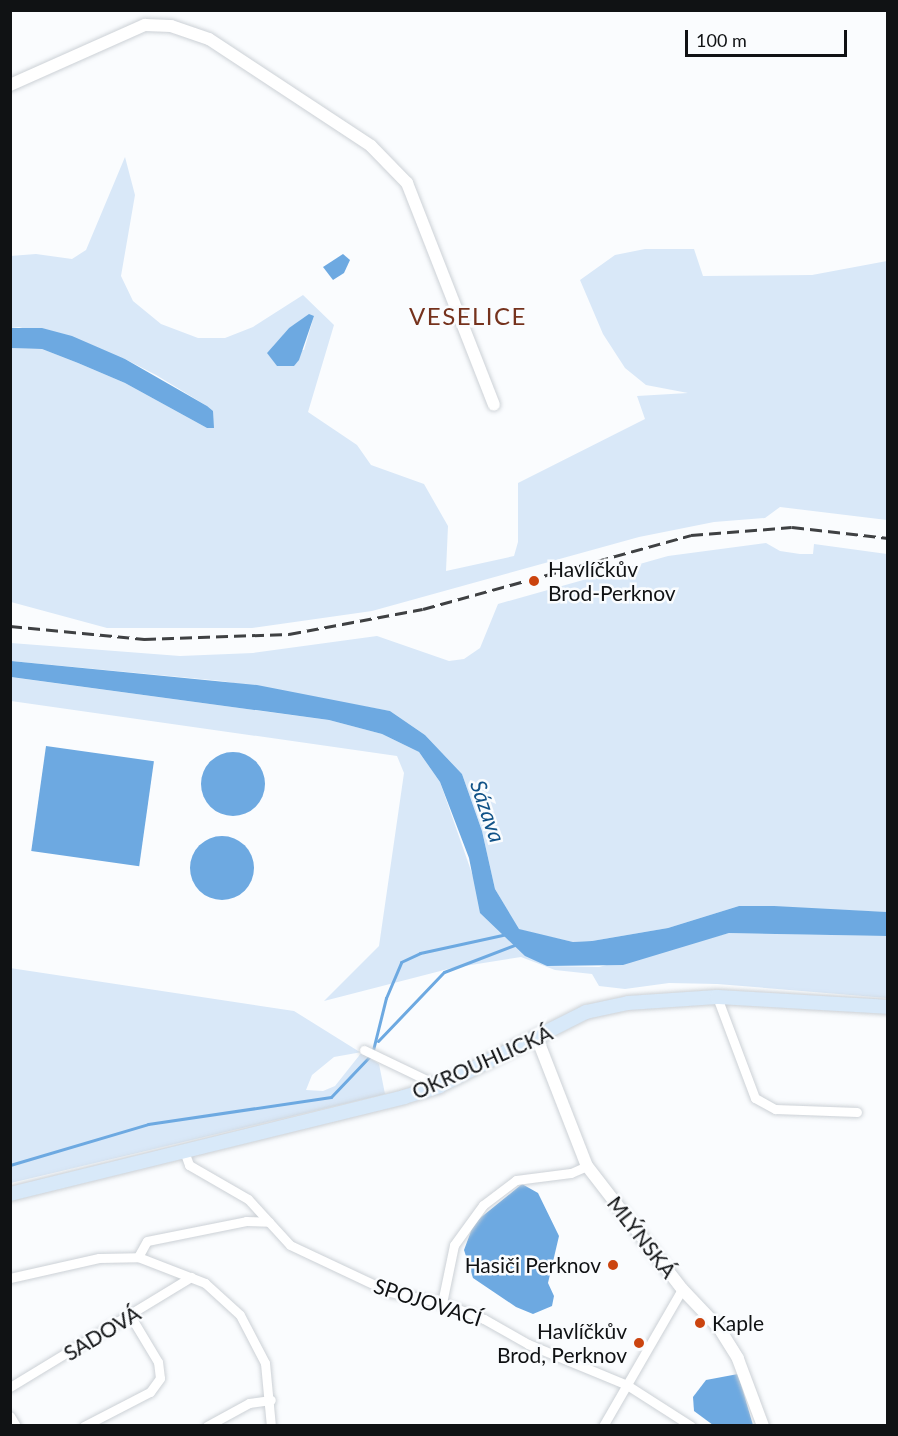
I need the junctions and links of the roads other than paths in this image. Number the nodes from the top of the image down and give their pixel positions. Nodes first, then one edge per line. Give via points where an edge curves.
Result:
1 (10, 85) edge
2 (494, 405) dead end
3 (717, 997) junction
4 (888, 1007) edge
5 (537, 1038) junction
6 (364, 1050) dead end
7 (439, 1086) junction
8 (857, 1112) dead end
9 (184, 1151) junction
10 (587, 1166) junction
11 (10, 1194) edge
12 (269, 1222) junction
13 (138, 1257) junction
14 (191, 1277) junction
15 (10, 1278) edge
16 (682, 1289) junction
17 (442, 1304) junction
18 (131, 1317) junction
19 (627, 1385) junction
20 (10, 1387) edge
21 (271, 1400) junction
22 (10, 1416) edge
23 (16, 1425) edge
24 (84, 1425) edge
25 (207, 1425) edge
26 (271, 1425) edge
27 (603, 1425) edge
28 (691, 1425) edge
29 (763, 1425) edge

1 - 2 street via 145,25 171,26 209,39 371,146 407,183
3 - 4 main road, OKROUHLICKÁ
3 - 5 main road, OKROUHLICKÁ via 628,1002 586,1012
3 - 8 street via 755,1098 775,1108
5 - 7 main road, OKROUHLICKÁ
5 - 10 street, MLÝNSKÁ
6 - 7 street
7 - 9 main road, OKROUHLICKÁ
9 - 11 main road, OKROUHLICKÁ
9 - 12 street, SPOJOVACÍ via 189,1164 248,1199
10 - 16 street, MLÝNSKÁ
10 - 17 street via 571,1173 516,1180 483,1205 454,1245
12 - 13 street via 246,1221 147,1241
12 - 17 street, SPOJOVACÍ via 290,1245 330,1265 390,1292
13 - 14 street
13 - 15 street via 99,1258
14 - 18 street, SADOVÁ
14 - 21 street via 218,1292 240,1315 265,1363
16 - 19 street
16 - 29 street, MLÝNSKÁ via 719,1328 738,1359
17 - 19 street, SPOJOVACÍ
18 - 20 street, SADOVÁ
18 - 24 street via 158,1362 160,1378 150,1392
19 - 27 street
19 - 28 street, SPOJOVACÍ
21 - 25 street via 249,1403
21 - 26 street
22 - 23 street

